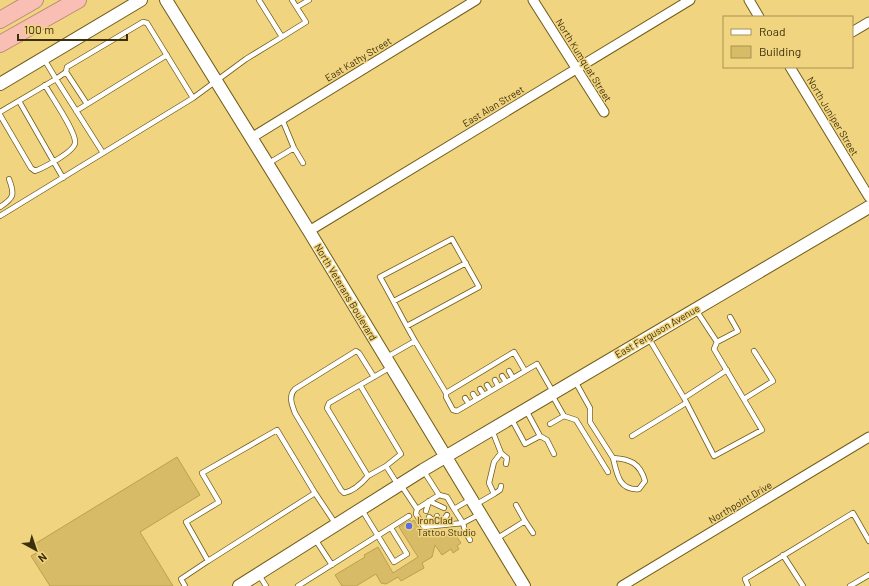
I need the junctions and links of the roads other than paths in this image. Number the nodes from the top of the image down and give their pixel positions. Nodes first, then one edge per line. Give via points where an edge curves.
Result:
1 (34, 0) edge
2 (78, 0) edge
3 (123, 0) edge
4 (141, 0) edge
5 (166, 0) edge
6 (259, 0) edge
7 (292, 0) edge
8 (309, 0) edge
9 (476, 0) edge
10 (533, 0) edge
11 (690, 0) edge
12 (749, 0) edge
13 (297, 7) junction
14 (758, 16) edge
15 (108, 19) junction
16 (0, 20) edge
17 (869, 22) edge
18 (853, 31) edge
19 (282, 37) junction
20 (0, 44) edge
21 (167, 56) junction
22 (43, 58) junction
23 (577, 68) junction
24 (792, 68) edge
25 (66, 72) junction
26 (56, 79) junction
27 (216, 81) junction
28 (0, 84) edge
29 (44, 85) junction
30 (193, 98) junction
31 (19, 101) junction
32 (87, 104) junction
33 (76, 111) junction
34 (0, 112) edge
35 (604, 112) dead end
36 (0, 115) edge
37 (282, 119) junction
38 (251, 138) junction
39 (294, 148) junction
40 (103, 153) junction
41 (54, 162) junction
42 (302, 163) dead end
43 (267, 164) junction
44 (63, 178) junction
45 (9, 179) dead end
46 (869, 197) edge
47 (0, 207) edge
48 (869, 207) edge
49 (0, 216) edge
50 (309, 231) junction
51 (466, 263) junction
52 (394, 301) junction
53 (695, 309) junction
54 (730, 317) dead end
55 (407, 326) junction
56 (647, 337) junction
57 (415, 341) junction
58 (717, 342) junction
59 (754, 351) dead end
60 (502, 359) junction
61 (388, 362) junction
62 (494, 364) junction
63 (505, 365) dead end
64 (487, 368) junction
65 (498, 369) dead end
66 (727, 370) junction
67 (509, 371) dead end
68 (525, 371) junction
69 (479, 373) junction
70 (490, 374) dead end
71 (502, 376) dead end
72 (374, 377) junction
73 (472, 377) junction
74 (483, 378) dead end
75 (513, 378) junction
76 (495, 380) dead end
77 (574, 380) junction
78 (465, 382) junction
79 (506, 382) junction
80 (476, 383) dead end
81 (360, 385) junction
82 (487, 385) dead end
83 (458, 386) junction
84 (498, 386) junction
85 (468, 387) dead end
86 (480, 389) dead end
87 (461, 391) dead end
88 (491, 391) junction
89 (446, 393) junction
90 (552, 393) junction
91 (473, 394) dead end
92 (484, 395) junction
93 (465, 398) dead end
94 (684, 398) junction
95 (476, 399) junction
96 (744, 399) junction
97 (686, 403) junction
98 (469, 404) junction
99 (525, 408) junction
100 (564, 416) junction
101 (511, 417) junction
102 (550, 424) dead end
103 (491, 428) junction
104 (540, 436) junction
105 (632, 436) dead end
106 (869, 437) edge
107 (501, 453) junction
108 (554, 454) dead end
109 (445, 456) junction
110 (613, 458) junction
111 (506, 464) dead end
112 (386, 466) junction
113 (423, 470) junction
114 (608, 472) dead end
115 (368, 476) junction
116 (399, 484) junction
117 (501, 486) dead end
118 (315, 493) junction
119 (494, 494) junction
120 (439, 495) junction
121 (429, 501) junction
122 (516, 504) dead end
123 (476, 506) junction
124 (444, 508) dead end
125 (361, 509) junction
126 (417, 509) junction
127 (435, 509) dead end
128 (454, 509) junction
129 (426, 511) dead end
130 (447, 515) dead end
131 (409, 516) dead end
132 (437, 516) dead end
133 (429, 517) dead end
134 (525, 521) junction
135 (463, 523) junction
136 (336, 524) junction
137 (440, 525) junction
138 (391, 528) junction
139 (532, 533) dead end
140 (378, 536) junction
141 (314, 538) junction
142 (496, 539) junction
143 (470, 540) dead end
144 (869, 541) edge
145 (783, 555) junction
146 (208, 561) junction
147 (332, 565) junction
148 (258, 574) junction
149 (869, 575) edge
150 (305, 584) edge
151 (242, 585) edge
152 (185, 586) edge
153 (266, 586) edge
154 (298, 586) edge
155 (524, 586) edge
156 (622, 586) edge
157 (748, 586) edge
158 (802, 586) edge
159 (850, 586) edge

1 - 16 highway
2 - 20 highway
3 - 15 main road
4 - 15 main road
5 - 27 main road, North Veterans Boulevard
6 - 19 lane
7 - 13 lane
8 - 13 lane
9 - 37 street, East Kathy Street
10 - 23 street, North Kumquat Street
11 - 23 street, East Alan Street
12 - 14 street
13 - 19 lane via 306,22
15 - 22 main road
17 - 18 street
19 - 27 lane
21 - 25 lane via 147,24 143,22 67,67
21 - 30 lane
21 - 32 lane
22 - 26 lane
22 - 28 main road
23 - 35 street, North Kumquat Street
23 - 50 street, East Alan Street
24 - 46 street, North Juniper Street
25 - 26 lane
25 - 32 lane
26 - 29 lane
26 - 33 lane
27 - 30 lane
27 - 38 main road, North Veterans Boulevard
29 - 31 lane
29 - 41 lane via 71,129 75,141 72,148
30 - 40 lane
31 - 34 lane
31 - 41 lane
32 - 33 lane
33 - 40 lane
36 - 41 lane via 35,171
37 - 38 street, East Kathy Street
37 - 39 lane
38 - 43 main road, North Veterans Boulevard
39 - 42 lane
39 - 43 lane
40 - 44 lane
41 - 44 lane
43 - 50 main road, North Veterans Boulevard
44 - 49 lane
45 - 47 lane via 13,195
48 - 53 main road, East Ferguson Avenue
50 - 61 main road, North Veterans Boulevard
51 - 52 lane
51 - 52 lane via 452,239 380,277
51 - 55 lane via 478,287
52 - 55 lane
53 - 56 main road, East Ferguson Avenue
53 - 58 lane
54 - 58 lane via 738,331
55 - 57 lane
56 - 77 main road, East Ferguson Avenue
56 - 94 lane
57 - 61 lane
57 - 89 lane
58 - 66 lane via 714,349
59 - 96 lane via 773,381
60 - 62 lane
60 - 63 lane
60 - 68 lane via 514,352
61 - 72 lane
61 - 109 main road, North Veterans Boulevard
62 - 64 lane
62 - 65 lane
64 - 69 lane
64 - 70 lane
66 - 94 lane
66 - 96 lane
67 - 75 lane
68 - 75 lane
68 - 90 lane via 537,364
69 - 73 lane
69 - 74 lane
71 - 79 lane
72 - 81 lane
72 - 115 lane via 356,351 295,389 291,397 295,413 341,490 344,493 348,492 362,484
73 - 78 lane
73 - 80 lane
75 - 79 lane
76 - 84 lane
77 - 90 main road, East Ferguson Avenue
77 - 110 lane via 590,408 590,422
78 - 83 lane
78 - 85 lane
79 - 84 lane
81 - 112 lane via 401,454
81 - 115 lane via 329,403 327,408
82 - 88 lane
83 - 87 lane
83 - 89 lane
84 - 88 lane
86 - 92 lane
88 - 92 lane
89 - 98 lane via 453,410 457,411
90 - 99 main road, East Ferguson Avenue
90 - 100 lane
91 - 95 lane
92 - 95 lane
93 - 98 lane
94 - 97 lane
95 - 98 lane
96 - 97 lane via 762,430 714,456
97 - 105 lane
99 - 101 main road, East Ferguson Avenue
99 - 104 lane
100 - 102 lane
100 - 114 lane via 576,420
101 - 103 main road, East Ferguson Avenue
101 - 104 lane via 526,444
103 - 107 lane
103 - 109 main road, East Ferguson Avenue
104 - 108 lane via 547,440
106 - 156 street, Northpoint Drive
107 - 111 lane via 507,458
107 - 119 lane via 494,462 489,483
109 - 113 main road, East Ferguson Avenue
109 - 123 main road, North Veterans Boulevard
110 - 110 lane via 634,463 642,472 645,480 639,489 630,490 624,486 617,475
112 - 115 lane
112 - 116 lane
113 - 116 main road, East Ferguson Avenue
113 - 120 lane
116 - 125 main road, East Ferguson Avenue
116 - 126 lane
117 - 119 lane
118 - 136 lane
118 - 146 lane
118 - 146 lane via 277,430 202,473 219,502 186,522
119 - 123 lane
120 - 121 lane
120 - 128 lane via 447,498
121 - 124 lane
121 - 126 lane
121 - 127 lane
121 - 129 lane
122 - 134 lane
123 - 128 lane
123 - 135 lane
123 - 142 main road, North Veterans Boulevard
125 - 136 main road, East Ferguson Avenue
125 - 140 lane
126 - 137 lane via 416,514 424,527
128 - 135 lane
130 - 137 lane
131 - 138 lane
132 - 137 lane
133 - 137 lane
134 - 139 lane
134 - 142 lane
135 - 137 lane
135 - 143 lane
136 - 141 main road, East Ferguson Avenue
138 - 140 lane
138 - 140 lane via 407,554 394,562
140 - 147 lane
141 - 147 lane
141 - 148 main road, East Ferguson Avenue
142 - 155 main road, North Veterans Boulevard
144 - 145 lane via 853,513
145 - 157 lane via 745,579
145 - 158 lane
146 - 152 lane via 181,579
147 - 150 lane
148 - 151 main road, East Ferguson Avenue
148 - 153 lane
149 - 159 lane
150 - 154 lane

